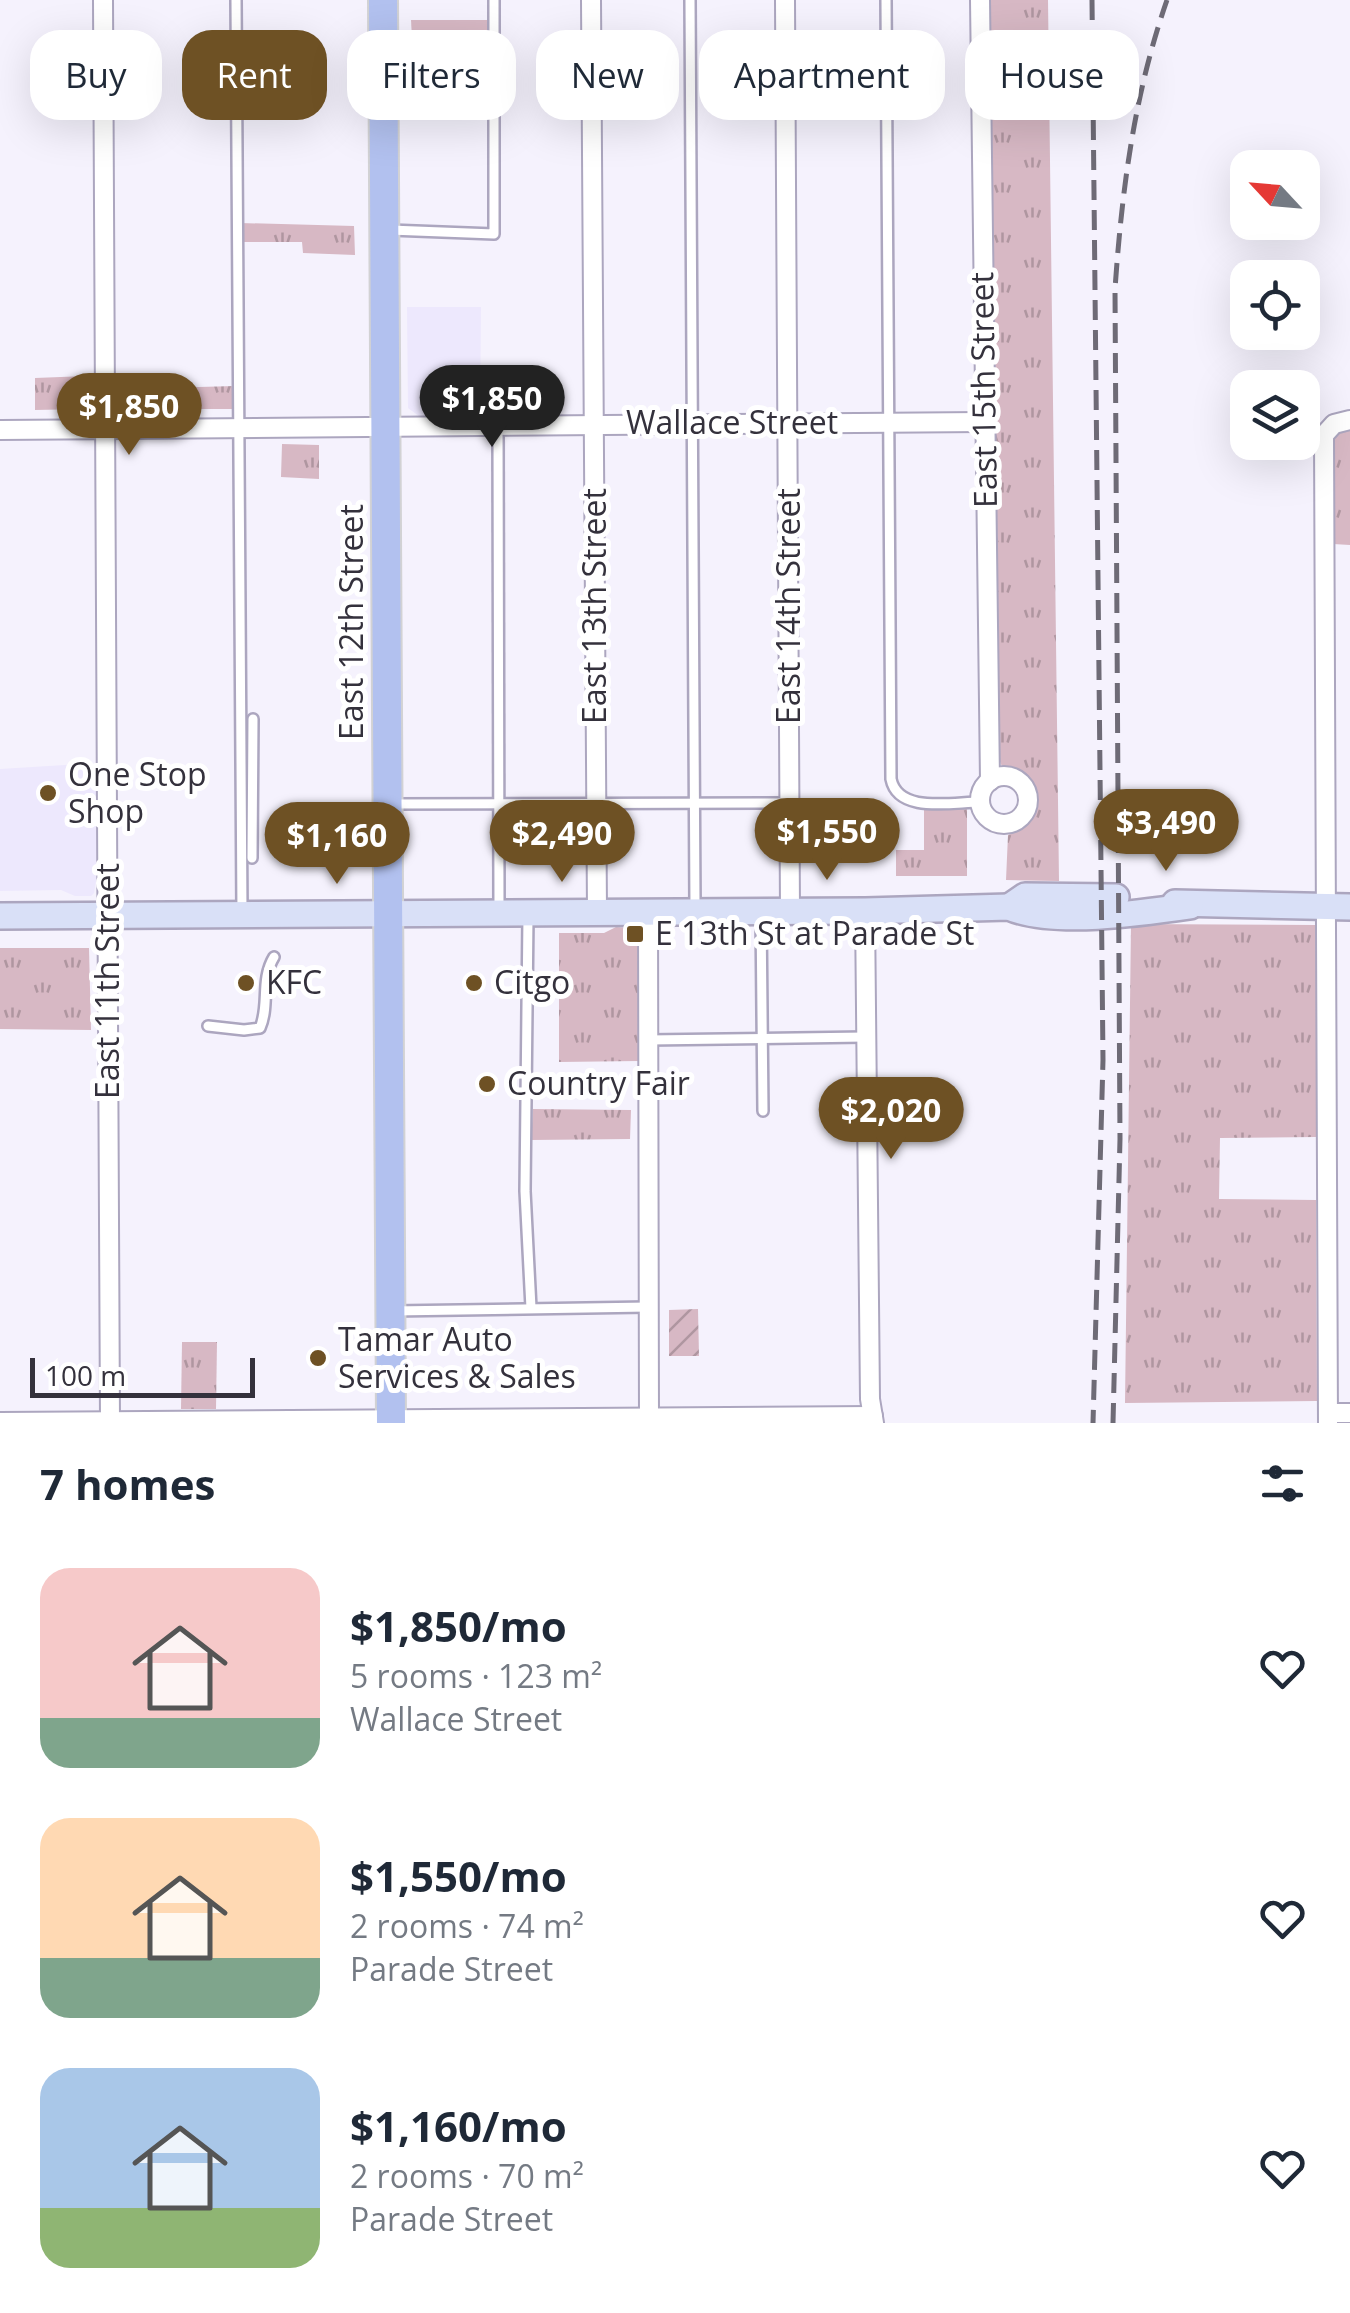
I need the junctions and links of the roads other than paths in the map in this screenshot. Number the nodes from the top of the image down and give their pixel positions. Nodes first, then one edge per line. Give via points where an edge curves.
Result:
1 (103, 0) edge
2 (236, 0) edge
3 (383, 0) edge
4 (494, 0) edge
5 (592, 0) edge
6 (690, 0) edge
7 (785, 0) edge
8 (886, 0) edge
9 (980, 0) edge
10 (384, 230) junction
11 (1350, 420) edge
12 (888, 422) junction
13 (984, 422) junction
14 (789, 423) junction
15 (594, 424) junction
16 (694, 424) junction
17 (498, 426) junction
18 (386, 428) junction
19 (240, 429) junction
20 (0, 430) edge
21 (105, 430) junction
22 (253, 719) dead end
23 (990, 780) junction
24 (980, 802) junction
25 (790, 803) junction
26 (388, 804) junction
27 (498, 804) junction
28 (596, 804) junction
29 (695, 804) junction
30 (252, 858) dead end
31 (1338, 907) edge
32 (761, 911) junction
33 (790, 911) junction
34 (865, 911) junction
35 (596, 912) junction
36 (648, 912) junction
37 (695, 912) junction
38 (388, 914) junction
39 (499, 914) junction
40 (528, 914) junction
41 (242, 915) junction
42 (0, 916) edge
43 (108, 916) junction
44 (274, 957) dead end
45 (208, 1026) dead end
46 (865, 1037) junction
47 (762, 1038) junction
48 (648, 1040) junction
49 (763, 1111) dead end
50 (649, 1307) junction
51 (531, 1308) junction
52 (391, 1311) junction
53 (1350, 1413) edge
54 (1328, 1418) edge
55 (650, 1420) edge
56 (874, 1420) edge
57 (391, 1421) edge
58 (526, 1421) edge
59 (0, 1422) edge
60 (110, 1422) edge

1 - 21 street, East 11th Street
2 - 19 lane
3 - 10 main road, East 12th Street
4 - 10 lane via 494,234
5 - 15 street, East 13th Street
6 - 16 lane
7 - 14 street, East 14th Street
8 - 12 lane
9 - 13 street, East 15th Street
10 - 18 main road, East 12th Street
11 - 31 street via 1324,434
12 - 13 street, Wallace Street
12 - 14 street, Wallace Street
12 - 24 lane via 892,786 913,802
13 - 23 street, East 15th Street
14 - 16 street, Wallace Street
14 - 25 street, East 14th Street
15 - 16 street, Wallace Street
15 - 17 street, Wallace Street
15 - 28 street, East 13th Street
16 - 29 lane
17 - 18 street, Wallace Street
17 - 27 lane
18 - 19 street, Wallace Street
18 - 26 main road, East 12th Street
19 - 21 street, Wallace Street
19 - 41 lane
20 - 21 street, Wallace Street
21 - 43 street, East 11th Street
22 - 30 lane
23 - 24 street, East 15th Street
23 - 24 street via 1020,782 1026,810 1014,822 999,824
25 - 29 lane
25 - 33 street, East 14th Street
26 - 27 lane
26 - 38 main road, East 12th Street
27 - 28 lane
27 - 39 lane
28 - 29 lane
28 - 35 street, East 13th Street
29 - 37 lane
31 - 34 main road via 1024,896 1009,907
31 - 54 street
32 - 33 main road
32 - 37 main road
32 - 47 lane
33 - 34 main road
34 - 46 street
35 - 36 main road
35 - 40 main road
36 - 37 main road
36 - 48 street
38 - 39 main road
38 - 41 main road
38 - 52 main road, East 12th Street
39 - 40 main road
40 - 51 lane via 525,1191
41 - 43 main road
42 - 43 main road
43 - 60 street, East 11th Street
44 - 45 lane via 266,970 260,1028
46 - 47 lane
46 - 56 street
47 - 48 lane
47 - 49 lane
48 - 50 street
50 - 51 lane
50 - 55 street
51 - 52 lane
52 - 57 main road, East 12th Street
53 - 54 street
55 - 56 street
55 - 58 street
57 - 58 street
57 - 60 street
59 - 60 street

